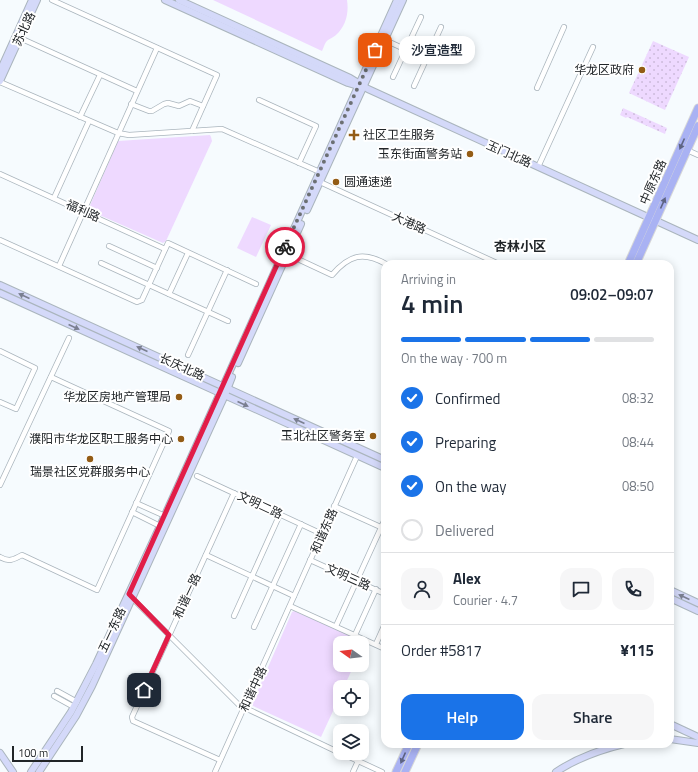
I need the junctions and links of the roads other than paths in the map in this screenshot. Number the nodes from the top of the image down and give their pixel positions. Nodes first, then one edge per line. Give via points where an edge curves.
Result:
1 (32, 0) edge
2 (37, 0) edge
3 (52, 0) edge
4 (165, 0) edge
5 (179, 0) edge
6 (398, 0) edge
7 (403, 0) edge
8 (421, 17) dead end
9 (441, 27) dead end
10 (564, 27) dead end
11 (20, 38) junction
12 (385, 40) junction
13 (593, 47) dead end
14 (157, 48) junction
15 (406, 49) junction
16 (426, 59) junction
17 (0, 71) edge
18 (100, 75) junction
19 (393, 77) dead end
20 (0, 81) edge
21 (360, 86) junction
22 (414, 86) dead end
23 (537, 88) dead end
24 (137, 92) junction
25 (259, 100) dead end
26 (131, 104) junction
27 (203, 106) junction
28 (698, 108) edge
29 (80, 117) junction
30 (88, 121) junction
31 (698, 126) edge
32 (192, 131) junction
33 (118, 133) junction
34 (687, 150) junction
35 (698, 155) edge
36 (299, 163) junction
37 (538, 167) junction
38 (321, 173) junction
39 (0, 174) edge
40 (320, 182) junction
41 (54, 198) junction
42 (84, 212) junction
43 (652, 219) junction
44 (0, 240) edge
45 (698, 240) edge
46 (110, 246) dead end
47 (165, 249) junction
48 (188, 252) junction
49 (287, 254) junction
50 (490, 260) edge
51 (630, 260) edge
52 (637, 260) edge
53 (381, 262) edge
54 (101, 263) dead end
55 (59, 266) junction
56 (157, 268) junction
57 (227, 270) junction
58 (256, 284) dead end
59 (0, 285) edge
60 (149, 285) junction
61 (0, 293) edge
62 (169, 294) junction
63 (208, 312) junction
64 (228, 321) dead end
65 (69, 338) dead end
66 (0, 352) edge
67 (188, 355) dead end
68 (51, 377) junction
69 (225, 387) junction
70 (222, 394) junction
71 (0, 402) edge
72 (357, 456) junction
73 (381, 458) edge
74 (381, 466) edge
75 (197, 476) dead end
76 (0, 485) edge
77 (234, 493) junction
78 (136, 503) junction
79 (334, 506) junction
80 (132, 512) junction
81 (280, 514) junction
82 (165, 516) junction
83 (301, 524) junction
84 (160, 526) junction
85 (381, 527) edge
86 (381, 532) edge
87 (322, 534) junction
88 (206, 555) junction
89 (0, 557) edge
90 (310, 560) junction
91 (252, 576) junction
92 (357, 581) junction
93 (273, 586) junction
94 (376, 590) junction
95 (381, 592) edge
96 (674, 592) edge
97 (131, 596) junction
98 (294, 596) junction
99 (674, 600) edge
100 (698, 603) edge
101 (290, 606) junction
102 (698, 611) edge
103 (234, 616) dead end
104 (336, 626) junction
105 (254, 627) dead end
106 (381, 633) edge
107 (169, 635) junction
108 (355, 635) junction
109 (376, 644) junction
110 (381, 647) edge
111 (57, 691) dead end
112 (54, 696) dead end
113 (75, 705) junction
114 (244, 708) junction
115 (674, 726) edge
116 (698, 737) edge
117 (674, 740) edge
118 (698, 743) edge
119 (407, 748) edge
120 (416, 748) edge
121 (608, 748) edge
122 (333, 750) edge
123 (0, 753) edge
124 (220, 760) junction
125 (358, 761) joint
126 (13, 772) edge
127 (31, 772) edge
128 (39, 772) edge
129 (215, 772) edge
130 (353, 772) edge
131 (382, 772) edge
132 (396, 772) edge
133 (405, 772) edge
134 (556, 772) edge

1 - 17 street, 苏北路
2 - 11 street, 苏北路
3 - 14 street
4 - 21 street, 玉门北路 via 348,83
5 - 21 street, 玉门北路 via 350,78
6 - 21 street, 五一东路
7 - 12 street, 五一东路
8 - 15 street
9 - 16 street
10 - 23 street
11 - 18 street
11 - 20 street, 苏北路
12 - 15 street
12 - 21 street, 五一东路
13 - 37 street
14 - 24 street
14 - 27 street via 217,75
15 - 16 street
15 - 19 street
16 - 22 street
18 - 24 street
18 - 29 street
20 - 29 street
21 - 37 street, 玉门北路
21 - 38 street, 五一东路
24 - 26 street
25 - 36 street via 316,126
26 - 27 street via 149,111 168,103 179,106 190,101
26 - 33 street
27 - 32 street
28 -> 43 main road, 中原东路
29 - 30 street
30 - 33 street
30 - 41 street
31 - 34 main road, 中原东路
32 - 33 street via 129,135
32 - 36 street via 226,130
33 - 42 street
34 - 35 street
43 -> 34 main road, 中原东路
36 - 38 street
37 - 43 street, 玉门北路
38 - 40 street, 五一东路
38 - 69 street, 五一东路
39 - 41 street, 福利路
40 - 49 street, 五一东路
40 - 50 street, 大港路
41 - 42 street, 福利路
42 - 47 street, 福利路
42 - 55 street
43 - 45 street, 玉门北路
43 - 51 main road, 中原东路
43 - 52 main road, 中原东路
44 - 55 street
46 - 56 street
47 - 48 street via 168,243
47 - 56 street
48 - 57 street
48 - 62 street
49 - 53 street via 332,274 341,264 356,257
49 - 69 street, 五一东路
54 - 60 street
55 - 60 street via 138,302 142,300
56 - 60 street
57 - 58 street
57 - 63 street
69 -> 59 street, 长庆北路
60 - 62 street
61 -> 70 street, 长庆北路
62 - 63 street
63 - 64 street
63 - 67 street
65 - 68 street
66 - 71 street via 35,368 16,409
68 - 76 street
68 - 78 street via 169,431
69 - 70 street, 五一东路
73 -> 69 street, 长庆北路
70 -> 72 street, 长庆北路
70 - 82 street, 五一东路
70 - 97 street, 五一东路
72 - 74 street, 长庆北路
72 - 79 street, 和谐东路
75 - 77 street, 文明二路
77 - 81 street, 文明二路
77 - 88 street, 和谐一路
78 - 80 street
78 - 82 street
79 - 85 street
79 - 87 street, 和谐东路
80 - 84 street
80 - 89 street via 97,590 22,555 7,561
81 - 83 street, 文明二路
81 - 91 street
82 - 84 street, 五一东路
83 - 87 street, 文明二路
83 - 93 street
84 - 97 street, 五一东路
86 - 92 street
87 - 90 street, 和谐东路
88 - 91 street
88 - 107 street, 和谐一路
90 - 92 street, 文明三路
90 - 98 street, 和谐东路
91 - 93 street
91 - 103 street
92 - 94 street, 文明三路
92 - 104 street
93 - 98 street
93 - 105 street
94 - 95 street, 文明三路
94 - 108 street
100 -> 96 street
97 - 107 street
97 - 113 street, 五一东路
97 - 128 street, 五一东路 via 84,701
98 - 101 street, 和谐东路
99 - 102 street
101 - 104 street
101 - 114 street, 和谐中路
104 - 108 street
106 - 109 street
107 - 114 street
107 - 124 street, 和谐一路 via 132,717 133,721
108 - 109 street
109 - 110 street
111 - 113 street
112 - 113 street
113 - 127 street, 五一东路
114 - 122 street
114 - 124 street, 和谐中路
115 - 116 street
117 - 118 street
119 -> 132 main road
120 - 133 main road
121 - 134 street via 584,756
123 - 126 street
124 - 129 street, 和谐中路
125 - 130 street
125 - 131 street

